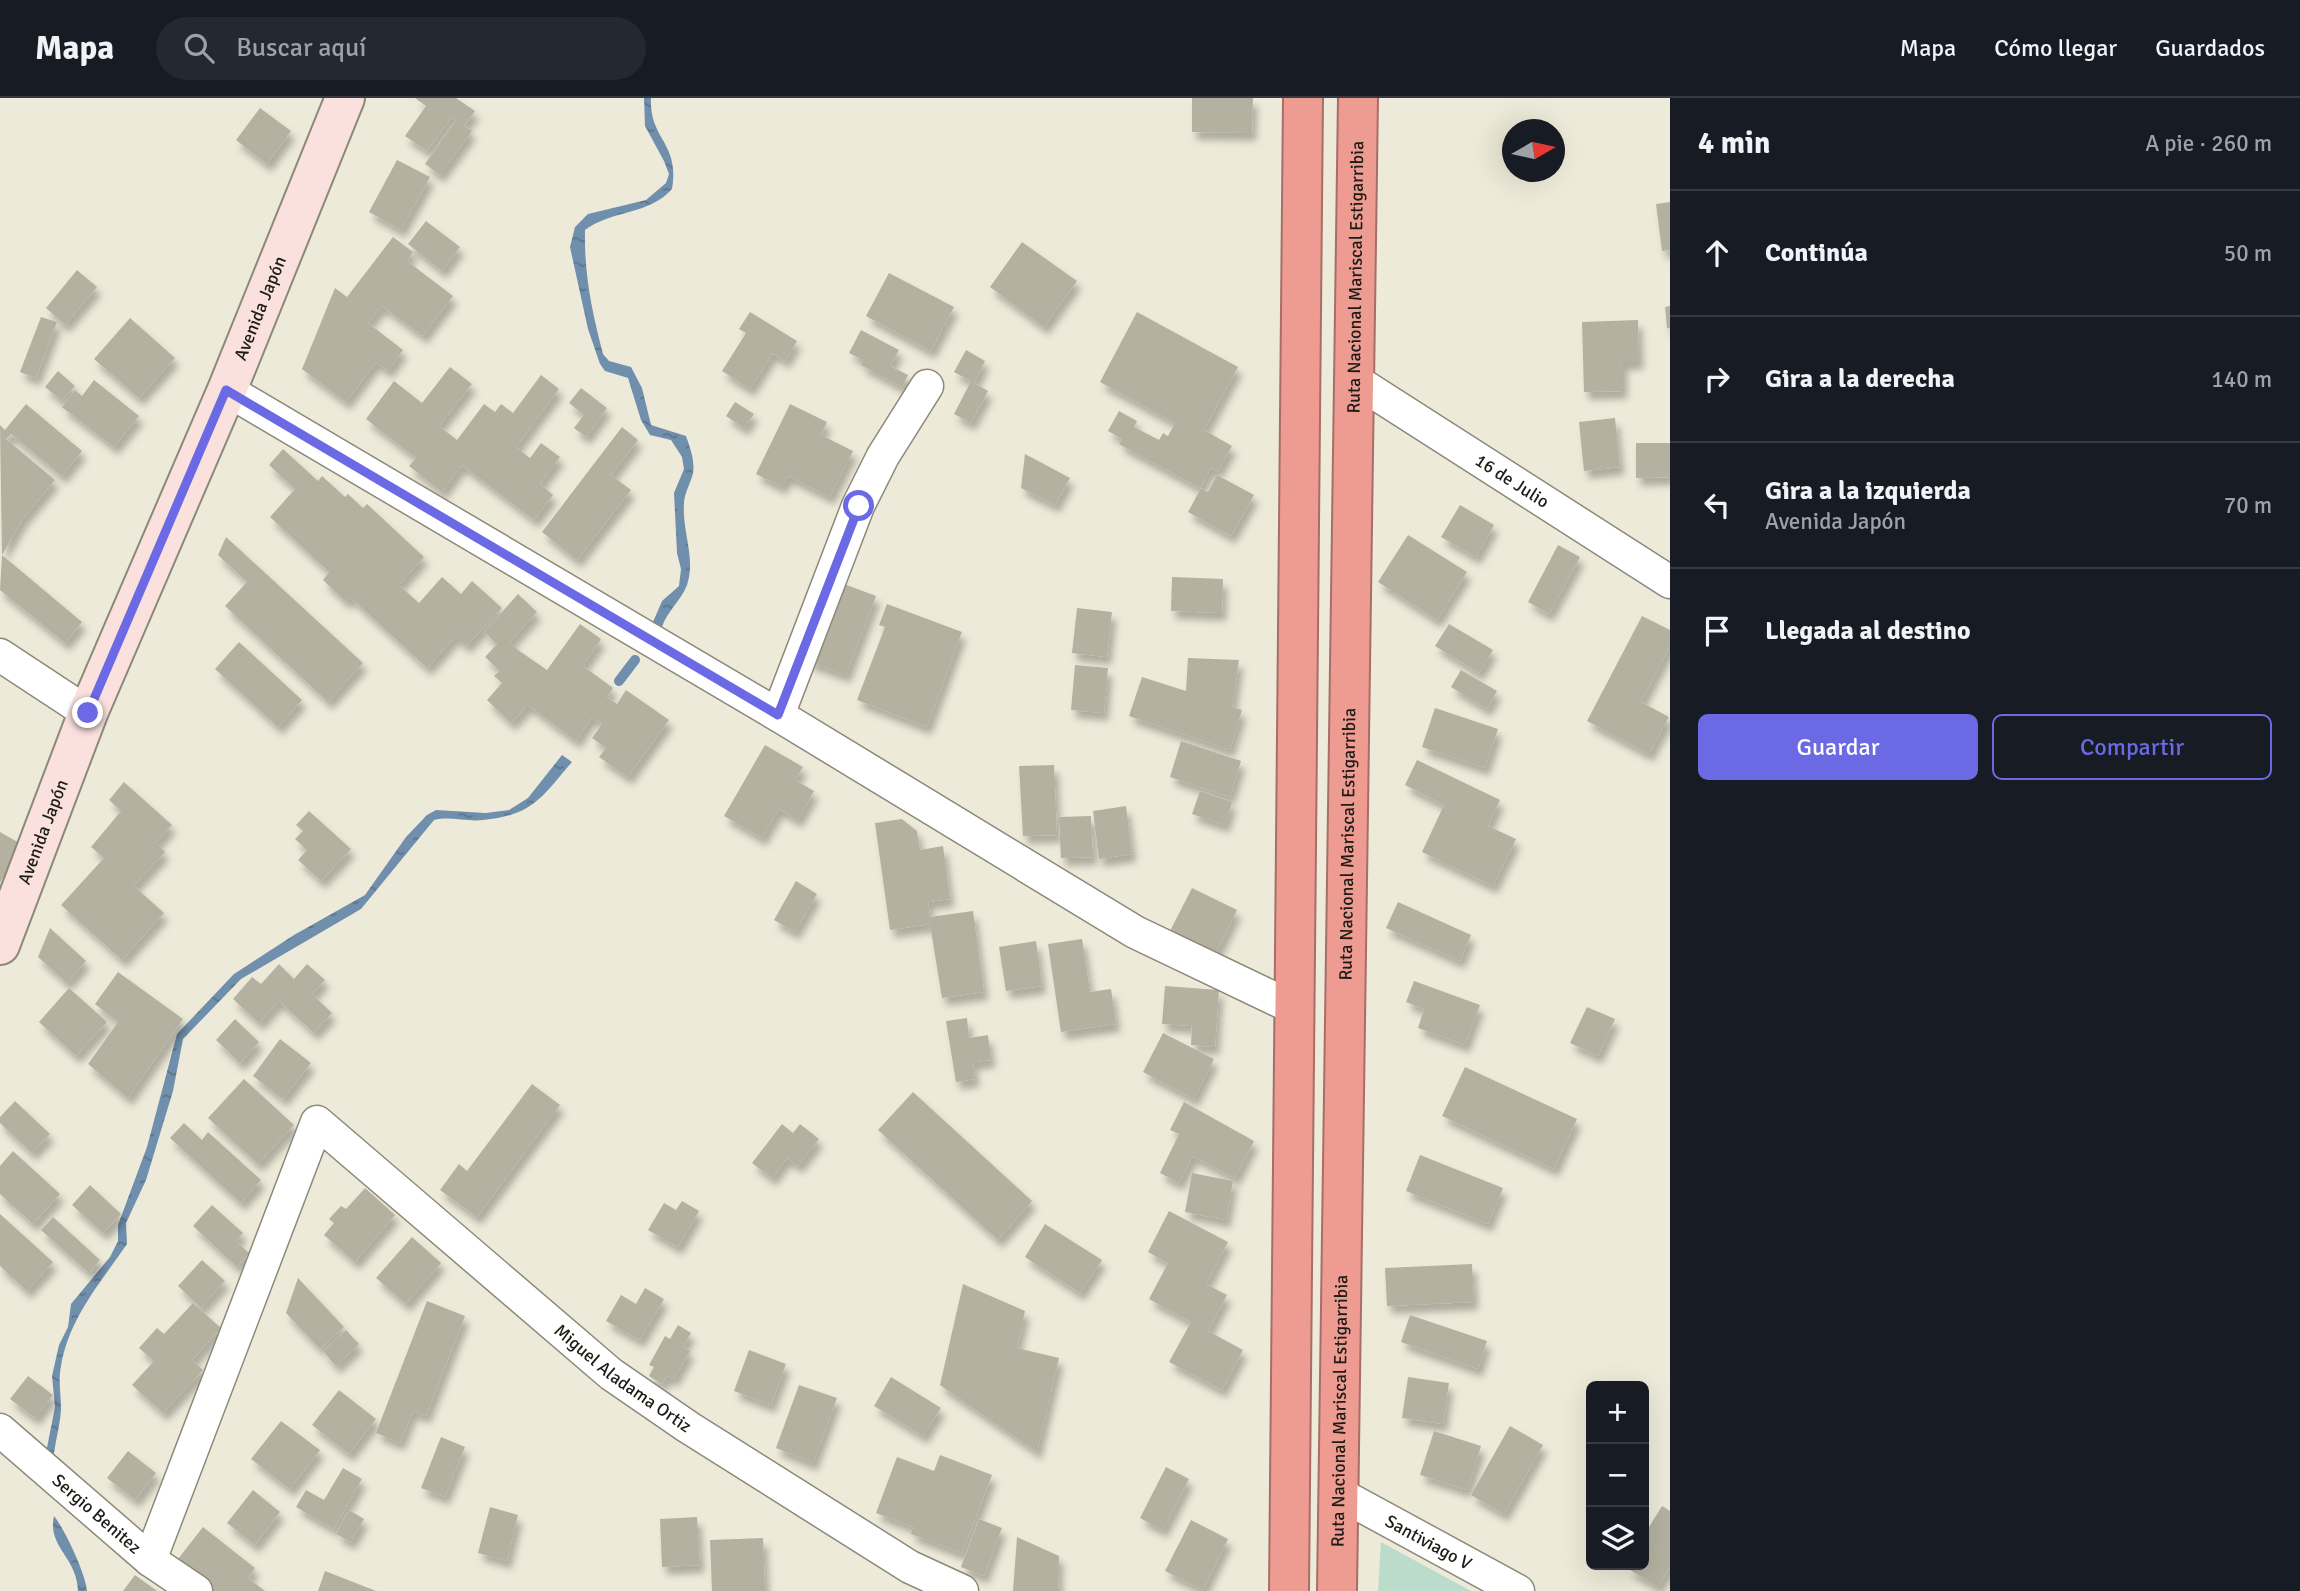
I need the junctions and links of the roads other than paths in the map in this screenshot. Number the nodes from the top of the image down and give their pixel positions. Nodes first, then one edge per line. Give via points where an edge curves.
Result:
1 (345, 98) edge
2 (1303, 98) edge
3 (1357, 98) edge
4 (1353, 379) junction
5 (927, 386) dead end
6 (226, 390) junction
7 (1670, 582) edge
8 (0, 654) edge
9 (88, 713) junction
10 (778, 715) junction
11 (0, 945) edge
12 (1296, 1009) junction
13 (0, 1430) edge
14 (1338, 1493) junction
15 (150, 1560) junction
16 (910, 1579) edge
17 (196, 1591) edge
18 (962, 1591) edge
19 (1289, 1591) edge
20 (1337, 1591) edge
21 (1518, 1591) edge

1 - 6 street, Avenida Japón
2 - 12 highway
3 - 4 highway, Ruta Nacional Mariscal Estigarribia
4 - 7 street, 16 de Julio
4 - 14 highway, Ruta Nacional Mariscal Estigarribia
5 - 10 street via 883,456 859,506
6 - 9 street, Avenida Japón
6 - 10 street
8 - 9 street
9 - 11 street, Avenida Japón
10 - 12 street via 1135,932
12 - 19 highway
13 - 15 street, Sergio Benitez
14 - 20 highway, Ruta Nacional Mariscal Estigarribia
14 - 21 street, Santiviago V
15 - 16 street, Miguel Aladama Ortiz via 317,1122 611,1374
15 - 17 street, Sergio Benitez
16 - 18 street, Miguel Aladama Ortiz

